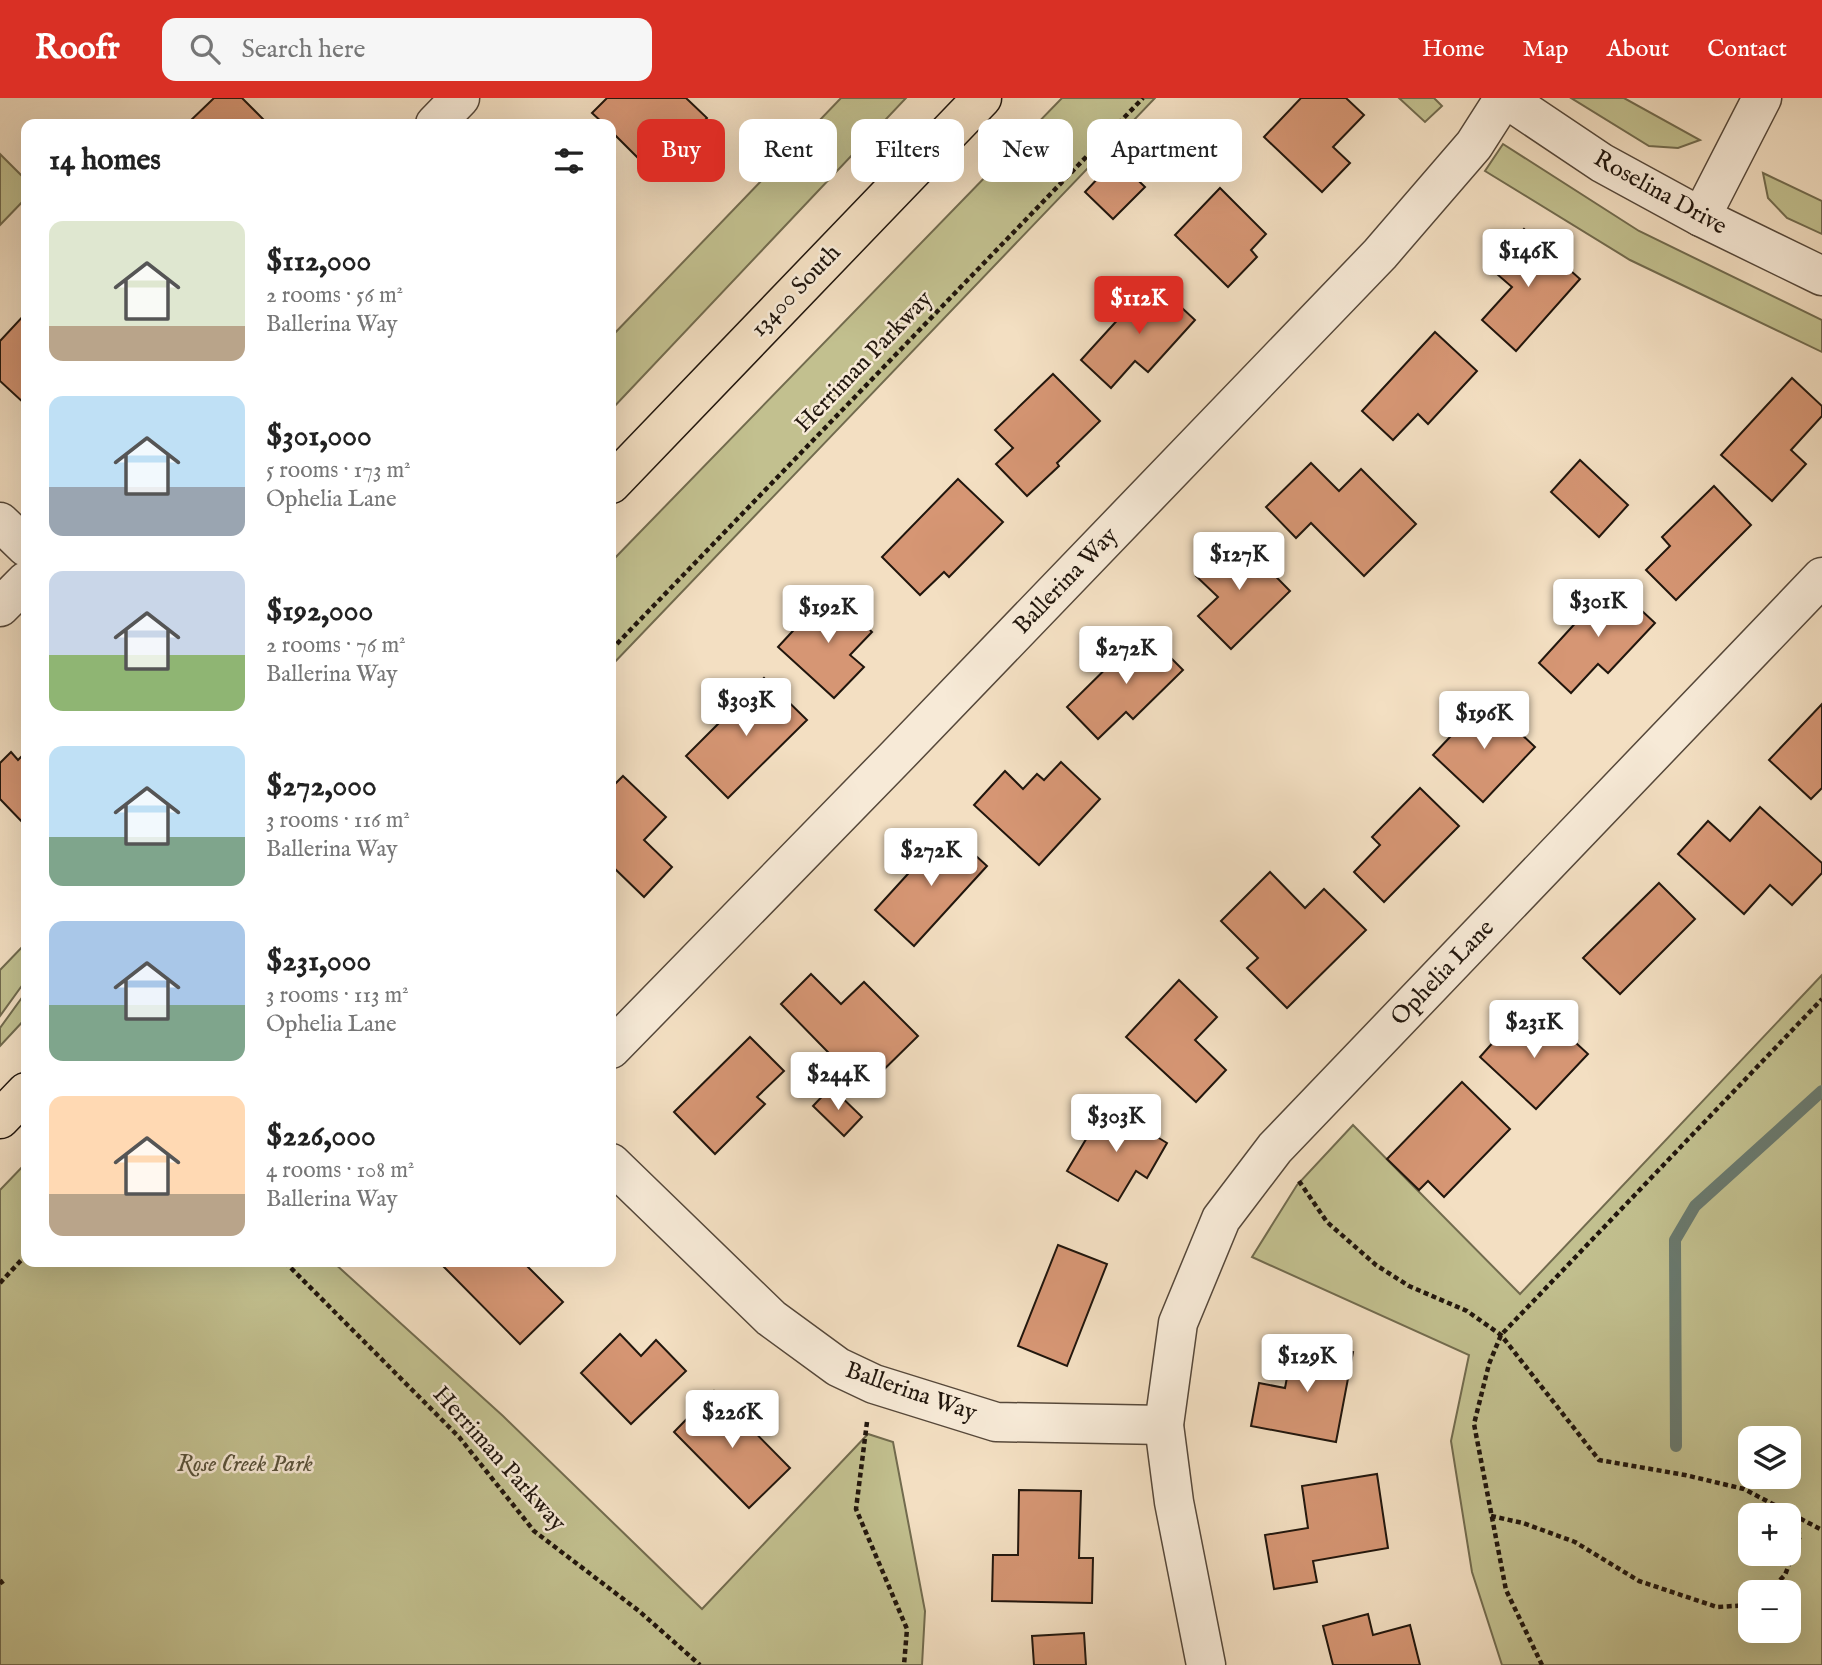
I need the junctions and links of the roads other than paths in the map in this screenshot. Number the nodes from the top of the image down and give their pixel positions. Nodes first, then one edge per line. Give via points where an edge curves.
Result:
1 (460, 98) edge
2 (982, 98) edge
3 (1505, 98) edge
4 (1762, 98) edge
5 (440, 119) edge
6 (1701, 217) junction
7 (1822, 276) edge
8 (616, 479) edge
9 (0, 522) edge
10 (21, 542) edge
11 (1822, 577) edge
12 (21, 586) edge
13 (0, 607) edge
14 (616, 1044) edge
15 (21, 1096) edge
16 (0, 1119) edge
17 (616, 1168) edge
18 (1164, 1425) junction
19 (1206, 1665) edge

1 - 5 street
2 - 8 main road, 13400 South
3 - 6 street, Roselina Drive via 1602,163
3 - 14 street, Ballerina Way via 1474,145 1380,254
4 - 6 street
6 - 7 street, Roselina Drive
9 - 10 street
11 - 18 street, Ophelia Lane via 1275,1148 1221,1219 1178,1323
12 - 13 street
15 - 16 main road
17 - 18 street, Ballerina Way via 771,1318 838,1367 874,1384 996,1422
18 - 19 street, Ophelia Lane

